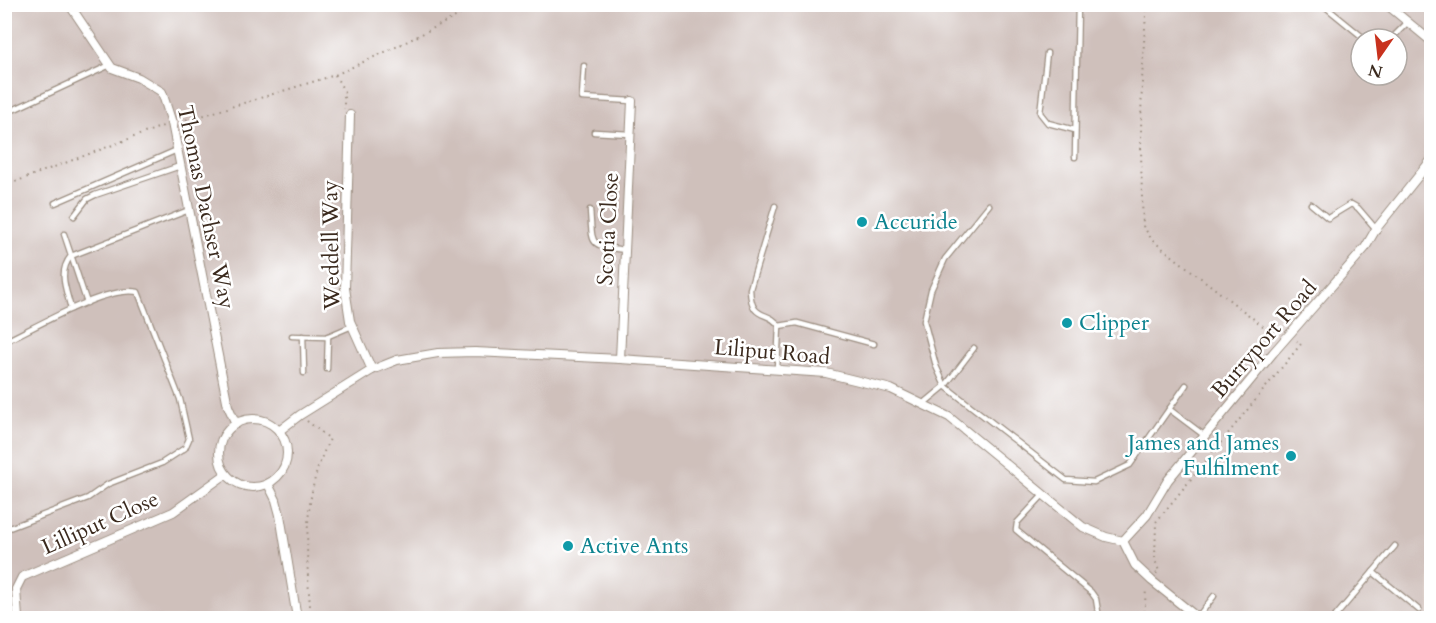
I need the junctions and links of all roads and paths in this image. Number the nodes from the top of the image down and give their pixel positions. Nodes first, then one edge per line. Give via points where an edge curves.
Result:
1 (69, 4) edge
2 (481, 4) edge
3 (1078, 4) edge
4 (1147, 4) edge
5 (1322, 4) edge
6 (1386, 4) edge
7 (1407, 23) junction
8 (1350, 27) edge
9 (1403, 27) edge
10 (1431, 42) edge
11 (1047, 53) dead end
12 (110, 65) junction
13 (584, 66) dead end
14 (335, 75) junction
15 (632, 101) joint
16 (15, 109) dead end
17 (350, 115) joint
18 (172, 123) junction
19 (1076, 130) junction
20 (594, 132) dead end
21 (630, 134) junction
22 (177, 150) junction
23 (1075, 157) dead end
24 (1431, 159) edge
25 (180, 166) junction
26 (4, 186) edge
27 (55, 203) dead end
28 (1311, 204) dead end
29 (989, 205) dead end
30 (775, 206) dead end
31 (189, 210) junction
32 (590, 210) dead end
33 (74, 216) dead end
34 (1376, 229) junction
35 (63, 234) dead end
36 (625, 250) junction
37 (70, 256) junction
38 (87, 303) junction
39 (71, 309) junction
40 (352, 326) junction
41 (779, 326) junction
42 (1278, 326) dead end
43 (292, 336) dead end
44 (303, 336) junction
45 (328, 336) junction
46 (4, 342) edge
47 (874, 344) dead end
48 (1301, 344) dead end
49 (974, 348) dead end
50 (620, 359) junction
51 (327, 369) dead end
52 (777, 369) junction
53 (372, 370) junction
54 (304, 373) dead end
55 (1186, 385) dead end
56 (945, 387) junction
57 (922, 405) junction
58 (1169, 409) junction
59 (300, 416) junction
60 (236, 424) junction
61 (279, 431) junction
62 (1205, 436) junction
63 (226, 474) junction
64 (268, 484) junction
65 (1044, 495) junction
66 (4, 530) edge
67 (1123, 541) junction
68 (1395, 546) dead end
69 (1373, 572) junction
70 (1155, 576) dead end
71 (1145, 589) dead end
72 (1214, 596) dead end
73 (1419, 610) dead end
74 (18, 618) edge
75 (297, 618) edge
76 (311, 618) edge
77 (1099, 618) edge
78 (1144, 618) edge
79 (1197, 618) edge
80 (1334, 618) edge

1 - 12 street
2 - 14 path
3 - 19 lane
4 - 42 path via 1140,114 1143,226 1153,241 1272,333
5 - 8 lane
6 - 7 street
7 - 9 lane
7 - 10 street
11 - 19 lane via 1041,113 1048,123
12 - 16 lane
12 - 18 street, Thomas Dachser Way via 162,92
13 - 15 lane via 582,98
14 - 17 path via 344,91 344,113
14 - 18 path
15 - 21 street, Scotia Close
17 - 40 street, Weddell Way via 345,288
18 - 22 street, Thomas Dachser Way
18 - 26 path
19 - 23 lane
20 - 21 lane
21 - 36 street, Scotia Close
22 - 25 street, Thomas Dachser Way
22 - 27 lane
24 - 34 street, Burryport Road
25 - 31 street, Thomas Dachser Way
25 - 33 lane via 87,199
28 - 34 lane via 1328,218 1351,204
29 - 56 lane via 945,259 931,290 924,321
30 - 41 lane via 753,278 751,303
31 - 37 lane
31 - 60 street, Thomas Dachser Way via 228,406
32 - 36 lane via 595,244
34 - 62 street, Burryport Road via 1365,248
35 - 37 lane
36 - 50 street, Scotia Close
37 - 38 lane
37 - 39 lane via 62,275
38 - 39 lane
38 - 66 lane via 119,292 138,292 180,399 189,439 185,448 162,463 108,484 88,498
39 - 46 lane
40 - 45 lane
40 - 53 street, Weddell Way
41 - 47 lane via 797,323
41 - 52 lane
43 - 44 lane
44 - 45 lane
44 - 54 lane
45 - 51 lane
48 - 70 path via 1156,522 1155,561 1159,571
49 - 56 lane
50 - 52 street, Liliput Road
50 - 53 street, Liliput Road via 438,353 397,360
52 - 57 street, Liliput Road via 826,372 891,389
53 - 59 street, Liliput Road
55 - 58 lane
56 - 57 lane
56 - 58 lane via 1066,480 1094,482 1130,465
57 - 65 street, Liliput Road via 950,417
58 - 62 lane
59 - 61 street, Liliput Road
59 - 76 path via 330,440 310,495
60 - 61 street via 254,419
60 - 63 street via 228,430 219,448
61 - 64 street via 285,440 287,460 277,478
62 - 67 street, Burryport Road
63 - 64 street via 247,487
63 - 74 street, Lilliput Close via 173,512 22,577 16,589
64 - 75 street via 280,515
65 - 67 street, Liliput Road via 1083,527
65 - 77 lane via 1017,523 1016,530 1090,592 1096,599
67 - 79 street via 1136,565 1152,582
68 - 69 lane
69 - 73 lane
69 - 80 lane
71 - 78 path
72 - 79 lane

